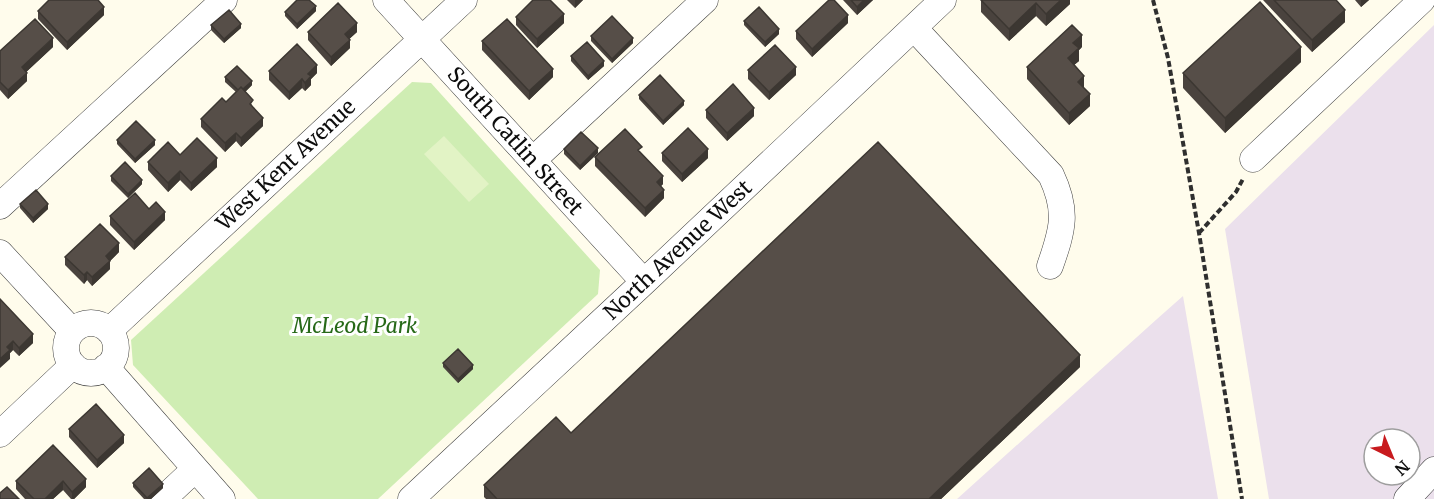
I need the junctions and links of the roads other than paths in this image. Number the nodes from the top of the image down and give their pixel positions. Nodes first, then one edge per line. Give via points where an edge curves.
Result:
1 (224, 0) edge
2 (386, 0) edge
3 (465, 0) edge
4 (705, 0) edge
5 (943, 0) edge
6 (1422, 0) edge
7 (914, 27) junction
8 (422, 40) junction
9 (1252, 159) road end
10 (533, 160) junction
11 (0, 206) edge
12 (0, 253) edge
13 (1050, 266) dead end
14 (644, 282) junction
15 (72, 331) junction
16 (109, 331) junction
17 (73, 365) junction
18 (106, 367) junction
19 (0, 434) edge
20 (194, 470) junction
21 (1434, 470) edge
22 (163, 499) edge
23 (222, 499) edge
24 (411, 499) edge
25 (1407, 499) edge

1 - 11 street
2 - 8 street, South Catlin Street
3 - 8 street, West Kent Avenue
4 - 10 street
5 - 7 street, North Avenue West
6 - 9 street
7 - 13 street via 1051,175 1061,195 1062,217
7 - 14 street, North Avenue West
8 - 10 street, South Catlin Street
8 - 16 street, West Kent Avenue
10 - 14 street, South Catlin Street
12 - 15 street
14 - 24 street, North Avenue West
15 - 16 street via 89,323
15 - 17 street via 66,354
16 - 18 street via 116,351
17 - 18 street via 92,373
17 - 19 street
18 - 20 street
20 - 22 street
20 - 23 street
21 - 25 street

